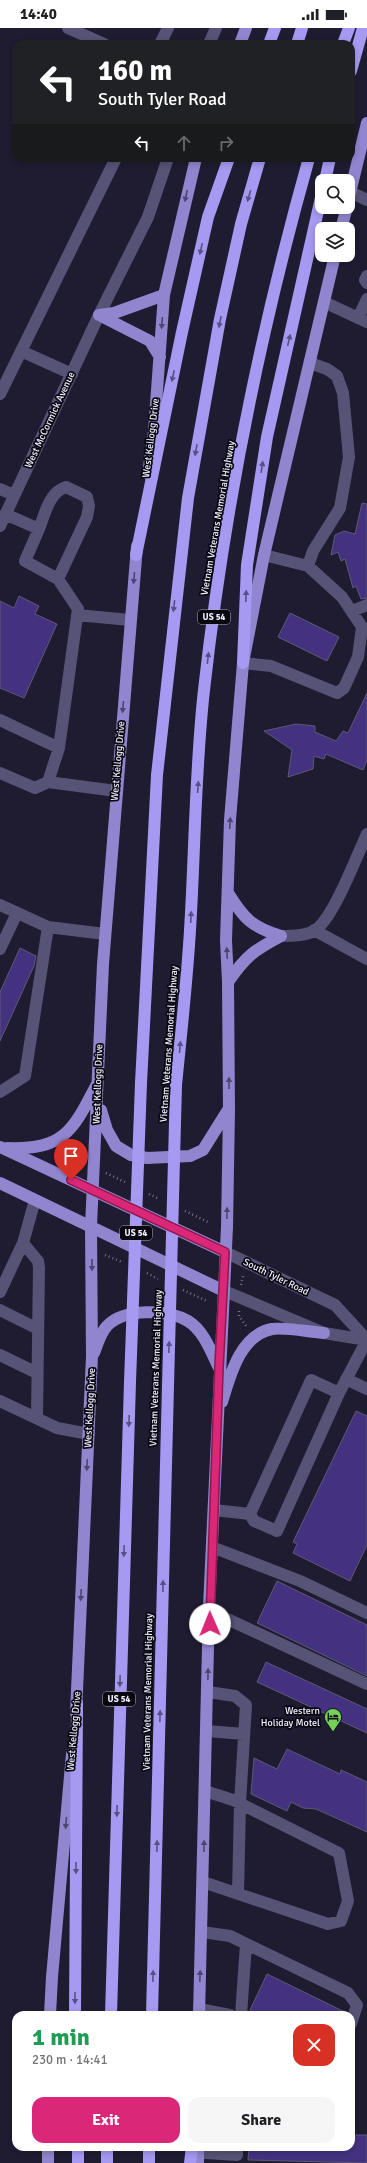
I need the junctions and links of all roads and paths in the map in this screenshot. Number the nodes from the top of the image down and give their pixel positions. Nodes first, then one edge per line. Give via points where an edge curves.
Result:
1 (68, 28) edge
2 (168, 28) edge
3 (216, 28) edge
4 (246, 28) edge
5 (275, 28) edge
6 (302, 28) edge
7 (348, 28) edge
8 (363, 28) edge
9 (95, 40) edge
10 (162, 40) edge
11 (211, 40) edge
12 (242, 40) edge
13 (270, 40) edge
14 (298, 40) edge
15 (344, 40) edge
16 (355, 57) edge
17 (367, 123) edge
18 (114, 162) edge
19 (167, 162) edge
20 (195, 162) edge
21 (228, 162) edge
22 (259, 162) edge
23 (308, 162) edge
24 (329, 162) edge
25 (327, 174) edge
26 (355, 174) edge
27 (355, 198) edge
28 (367, 200) edge
29 (317, 214) edge
30 (333, 262) edge
31 (367, 276) edge
32 (367, 283) edge
33 (164, 295) junction
34 (367, 299) edge
35 (324, 302) junction
36 (99, 314) junction
37 (362, 320) edge
38 (21, 351) junction
39 (160, 357) junction
40 (310, 363) junction
41 (72, 374) junction
42 (1, 392) edge
43 (0, 489) edge
44 (14, 495) junction
45 (5, 514) junction
46 (0, 526) edge
47 (39, 529) junction
48 (136, 555) junction
49 (264, 555) junction
50 (308, 566) junction
51 (58, 579) junction
52 (367, 605) edge
53 (352, 611) junction
54 (77, 616) junction
55 (130, 620) junction
56 (243, 663) junction
57 (0, 720) edge
58 (59, 748) junction
59 (0, 773) edge
60 (48, 782) junction
61 (116, 791) junction
62 (367, 834) edge
63 (228, 893) junction
64 (0, 905) edge
65 (17, 913) junction
66 (48, 927) junction
67 (314, 930) junction
68 (105, 934) junction
69 (280, 936) junction
70 (0, 949) edge
71 (367, 959) edge
72 (228, 982) junction
73 (99, 1079) junction
74 (0, 1092) edge
75 (98, 1097) junction
76 (229, 1110) junction
77 (1, 1147) edge
78 (64, 1147) dead end
79 (72, 1159) junction
80 (77, 1161) dead end
81 (72, 1163) dead end
82 (103, 1172) dead end
83 (0, 1183) edge
84 (131, 1186) dead end
85 (93, 1190) junction
86 (145, 1192) dead end
87 (35, 1200) junction
88 (166, 1202) dead end
89 (180, 1209) dead end
90 (208, 1222) dead end
91 (91, 1226) junction
92 (23, 1243) junction
93 (225, 1252) junction
94 (101, 1253) dead end
95 (129, 1266) dead end
96 (143, 1272) dead end
97 (165, 1282) dead end
98 (179, 1288) dead end
99 (222, 1290) junction
100 (0, 1292) edge
101 (207, 1301) dead end
102 (0, 1310) edge
103 (239, 1310) dead end
104 (248, 1327) dead end
105 (38, 1329) junction
106 (324, 1333) junction
107 (367, 1340) edge
108 (0, 1355) edge
109 (92, 1356) junction
110 (219, 1367) junction
111 (37, 1373) junction
112 (346, 1379) junction
113 (367, 1389) edge
114 (339, 1393) junction
115 (0, 1401) edge
116 (218, 1414) junction
117 (37, 1418) junction
118 (89, 1434) junction
119 (214, 1510) junction
120 (250, 1514) junction
121 (212, 1547) junction
122 (210, 1611) junction
123 (367, 1613) edge
124 (367, 1684) edge
125 (208, 1692) junction
126 (77, 1703) junction
127 (207, 1731) junction
128 (244, 1734) junction
129 (205, 1791) junction
130 (240, 1803) junction
131 (203, 1882) junction
132 (238, 1894) junction
133 (202, 1932) junction
134 (246, 1944) junction
135 (50, 2011) edge
136 (75, 2011) edge
137 (111, 2011) edge
138 (152, 2011) edge
139 (199, 2011) edge
140 (241, 2011) edge
141 (355, 2011) edge
142 (48, 2151) edge
143 (78, 2151) edge
144 (107, 2151) edge
145 (149, 2151) edge
146 (195, 2154) edge
147 (238, 2155) edge
148 (48, 2163) edge
149 (78, 2163) edge
150 (107, 2163) edge
151 (149, 2163) edge

1 - 9 street
2 - 10 street
3 - 11 street
4 - 12 main road
5 - 13 highway
6 - 14 highway
7 - 15 highway
8 - 16 highway
17 - 26 main road
18 - 38 street
19 - 36 street, West McCormick Avenue via 148,218
20 -> 33 main road, West Kellogg Drive
21 -> 48 highway via 208,217
22 -> 137 highway, US 54, bridge via 241,224 220,319 188,498 157,775 130,1382
138 -> 23 highway, Vietnam Veterans Memorial Highway / US 54, bridge via 176,1085 190,934 204,692 220,568 255,378 289,228
24 - 25 highway
27 - 28 street
56 -> 29 highway via 247,566 267,437
30 - 35 main road
31 - 32 street
33 - 36 main road via 114,313
33 -> 39 main road, West Kellogg Drive
34 - 37 street
35 - 37 street
35 - 40 main road
36 - 39 main road via 150,341
36 - 41 street, West McCormick Avenue
38 - 41 street
38 - 42 street
39 - 48 main road, West Kellogg Drive via 154,431
40 - 49 main road
40 - 50 street via 337,376 343,393 349,457 340,508 313,552
41 - 44 street, West McCormick Avenue
43 - 44 street
44 - 45 street, West McCormick Avenue
45 - 46 street, West McCormick Avenue
45 - 47 street
47 - 51 street via 25,561
47 - 51 street via 54,493 66,488 87,497 87,516
48 -> 55 main road, West Kellogg Drive
49 - 50 street
49 - 56 main road
50 - 53 street via 342,597
51 - 54 street via 78,609
52 - 53 street
53 - 56 street via 362,628 358,657 344,688 337,693 271,666
54 - 55 street
54 - 58 street
55 -> 61 main road, West Kellogg Drive
63 -> 56 main road via 230,820
57 - 58 street
58 - 60 street
59 - 60 street via 35,788
60 - 61 street
61 - 68 main road, West Kellogg Drive
62 - 67 street via 330,914
63 - 69 main road via 248,921 260,930
72 -> 63 main road
64 - 65 street
65 - 66 street
65 - 70 street
66 - 68 street
66 - 74 street via 25,1076
67 - 69 street via 296,936
67 - 71 street
68 - 73 main road, West Kellogg Drive
69 - 72 main road via 244,959
76 -> 72 main road
73 - 75 main road, West Kellogg Drive
73 - 77 main road via 80,1117 62,1138 47,1145 25,1149
75 - 76 main road via 107,1130 116,1146 131,1155 147,1158 190,1156 203,1150
75 - 85 main road, West Kellogg Drive
93 -> 76 main road
77 - 85 main road, South Tyler Road
78 - 79 path
79 - 80 path
79 - 81 path
82 - 84 path
83 - 87 main road
85 - 91 main road, West Kellogg Drive
85 - 93 main road, South Tyler Road
86 - 88 path
87 - 91 main road
87 - 92 street
89 - 90 path
91 - 99 main road
91 -> 109 main road, West Kellogg Drive
92 - 100 street
92 - 105 street via 38,1261
93 - 99 main road
93 - 107 street, South Tyler Road via 335,1305
94 - 95 path
96 - 97 path
98 - 101 path
99 - 106 street
99 - 110 main road
102 - 105 street
103 - 104 path via 239,1316
105 - 111 street
106 - 107 street
106 - 116 main road via 273,1329 255,1336 233,1368
107 - 112 street
108 - 111 street
109 - 110 main road via 107,1326 122,1315 160,1311 188,1321 206,1341
109 - 118 main road, West Kellogg Drive
110 - 116 main road
111 - 117 street
112 - 113 street
112 - 114 street
114 - 120 street via 311,1380
114 - 120 street via 277,1531 254,1521
115 - 117 street
116 - 119 main road
117 - 118 street via 57,1428
118 -> 126 main road, West Kellogg Drive
119 - 120 street
119 - 121 main road
121 - 122 main road
121 - 123 street via 300,1581
122 - 124 street
125 -> 122 main road
125 - 127 main road
125 - 128 street via 235,1696 246,1705
126 -> 135 main road, West Kellogg Drive
126 -> 136 highway
127 - 128 street
127 - 129 main road
128 - 130 street
129 - 130 street
131 -> 129 main road
130 - 132 street
130 - 132 street via 339,1853 348,1902 341,1921 328,1924
131 - 132 street
131 - 133 main road
133 - 134 street via 230,1936
139 -> 133 main road
134 - 140 street
134 - 141 street via 348,1993 357,2005
142 - 148 main road
143 - 149 highway
144 - 150 highway
145 - 151 highway
146 - 147 street

